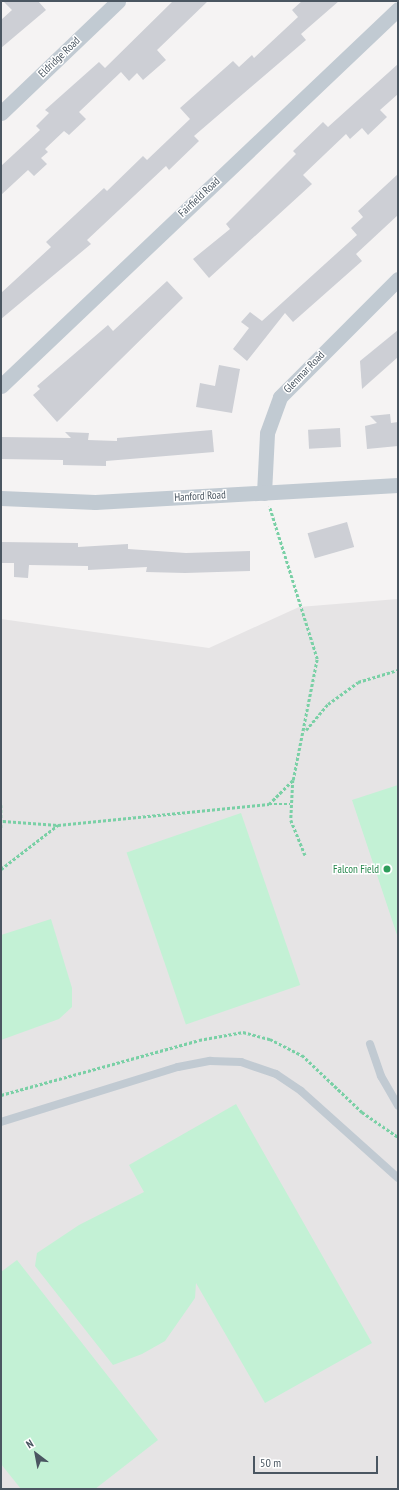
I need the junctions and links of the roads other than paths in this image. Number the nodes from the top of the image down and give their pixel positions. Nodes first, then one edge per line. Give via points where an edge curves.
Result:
1 (118, 1) edge
2 (398, 9) edge
3 (1, 113) edge
4 (398, 279) edge
5 (1, 386) edge
6 (398, 485) edge
7 (264, 493) junction
8 (1, 498) edge
9 (370, 1044) dead end
10 (398, 1106) edge
11 (1, 1122) edge
12 (398, 1178) edge

1 - 3 street, Eldridge Road
2 - 5 street, Fairfield Road
4 - 7 street, Glenmar Road via 280,397 267,433
6 - 7 street, Hanford Road
7 - 8 street, Hanford Road via 95,502
9 - 10 lane via 381,1076
11 - 12 lane via 178,1067 210,1061 241,1062 276,1074 301,1091

